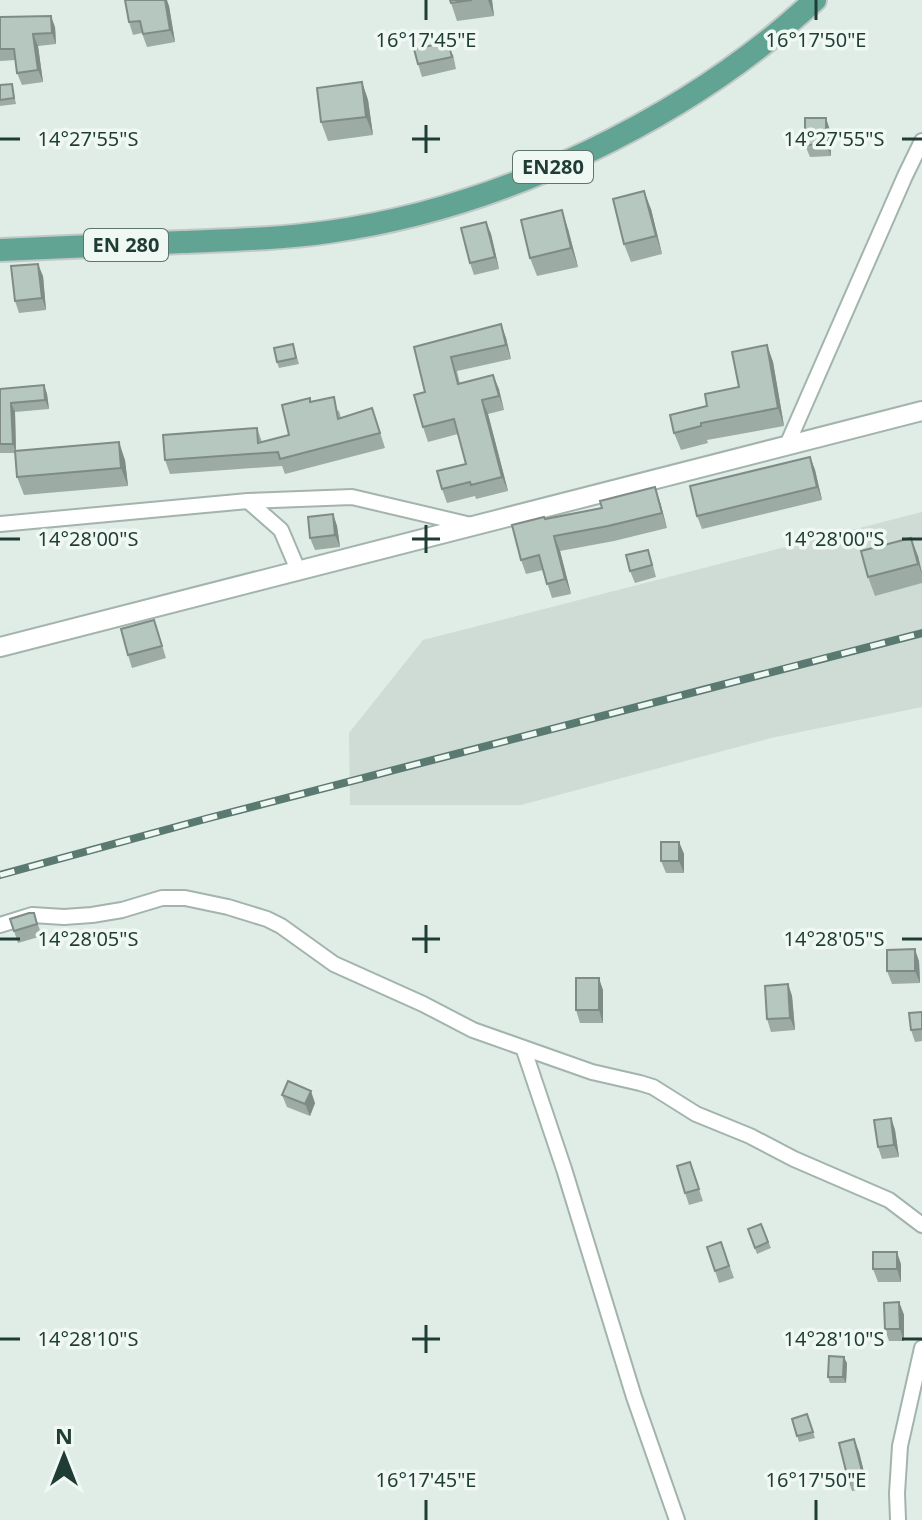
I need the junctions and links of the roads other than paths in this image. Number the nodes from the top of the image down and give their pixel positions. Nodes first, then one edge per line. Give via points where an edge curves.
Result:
1 (815, 0) edge
2 (922, 141) edge
3 (251, 239) joint
4 (0, 250) edge
5 (922, 411) edge
6 (787, 445) junction
7 (248, 501) junction
8 (0, 524) edge
9 (474, 526) junction
10 (298, 570) junction
11 (0, 647) edge
12 (0, 925) edge
13 (524, 1050) junction
14 (922, 1225) edge
15 (922, 1348) edge
16 (677, 1520) edge
17 (898, 1520) edge

1 - 3 main road, EN280 via 780,32 697,90 616,138 542,171 403,219
2 - 6 street
3 - 4 main road, EN 280
5 - 6 street
6 - 9 street
7 - 8 street
7 - 9 street via 352,497
7 - 10 street via 281,530
9 - 10 street
10 - 11 street
12 - 13 street via 32,915 92,915 162,898 228,907 267,919 334,964
13 - 14 street via 653,1087 696,1114 889,1200
13 - 16 street
15 - 17 street via 900,1446

